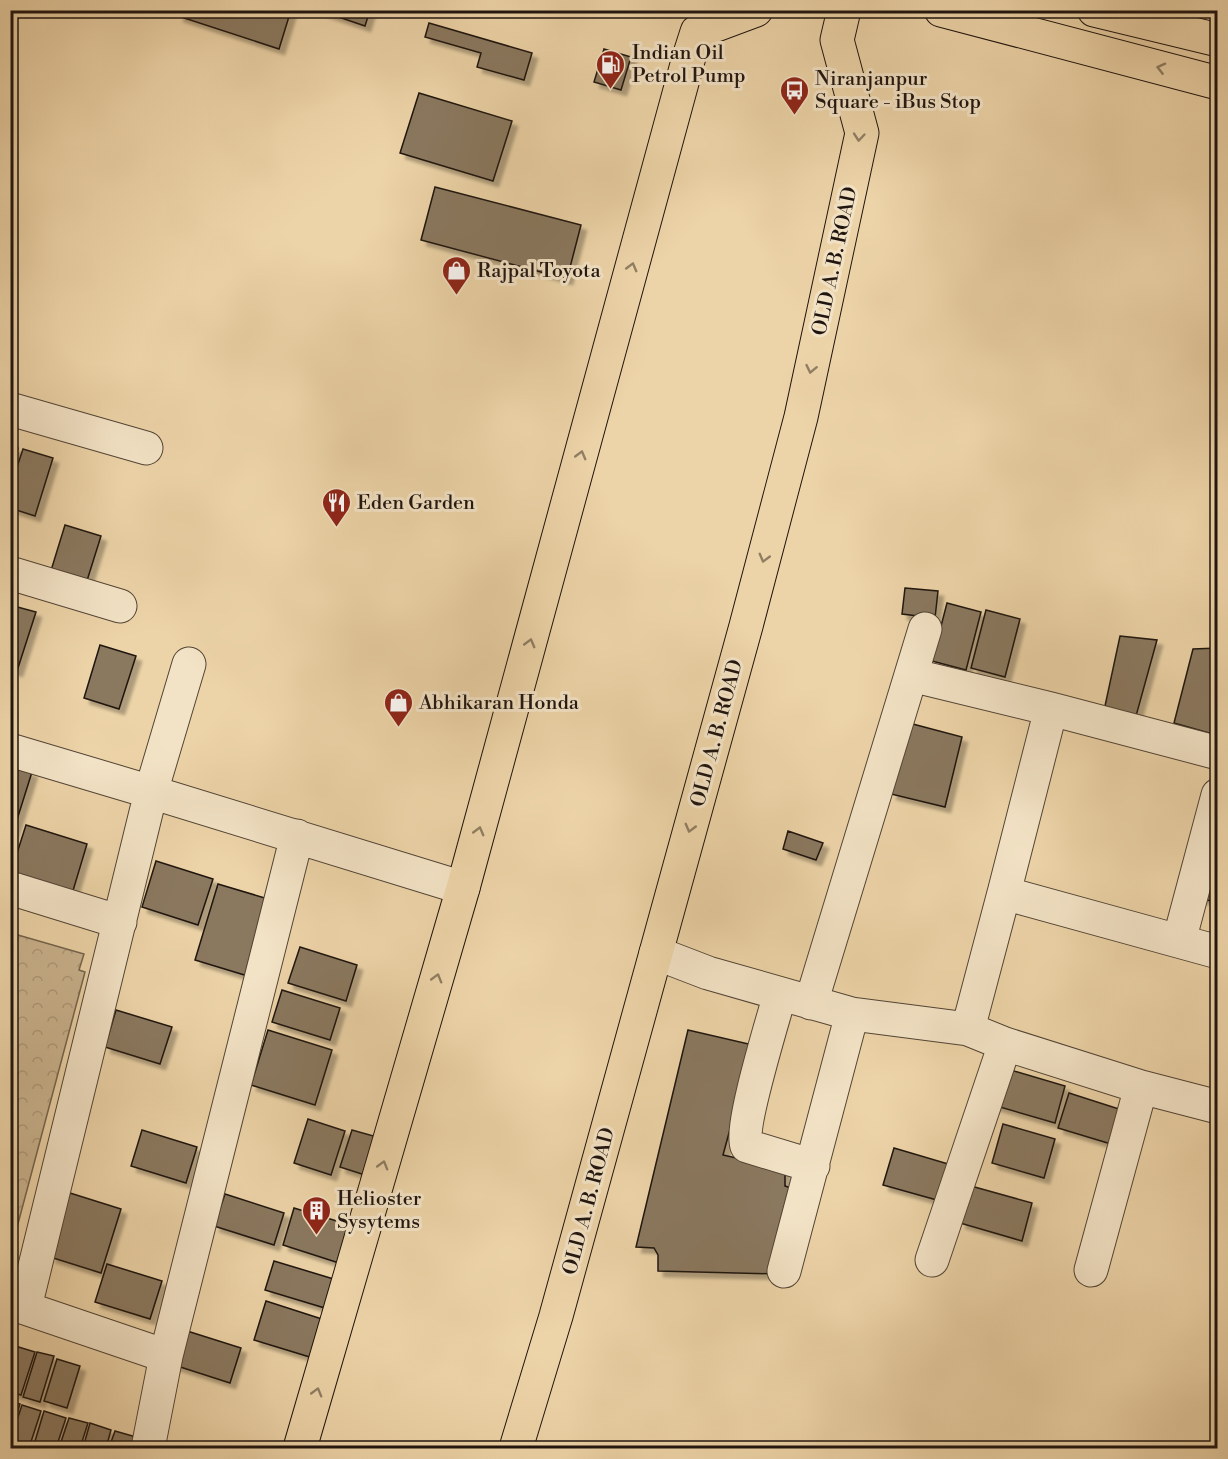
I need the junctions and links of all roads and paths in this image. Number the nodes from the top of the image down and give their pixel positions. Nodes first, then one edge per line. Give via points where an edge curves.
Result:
1 (844, 10) edge
2 (941, 10) edge
3 (1094, 10) edge
4 (756, 11) edge
5 (1218, 40) edge
6 (1218, 83) edge
7 (10, 409) edge
8 (146, 448) dead end
9 (10, 573) edge
10 (120, 606) dead end
11 (925, 629) dead end
12 (189, 664) dead end
13 (911, 675) junction
14 (1051, 709) junction
15 (10, 750) edge
16 (1218, 753) edge
17 (151, 792) junction
18 (1218, 795) edge
19 (297, 836) junction
20 (10, 888) edge
21 (463, 888) junction
22 (1004, 893) junction
23 (120, 922) junction
24 (1179, 941) junction
25 (1218, 952) edge
26 (656, 954) junction
27 (780, 994) junction
28 (811, 1003) junction
29 (852, 1014) junction
30 (968, 1029) junction
31 (1005, 1044) junction
32 (1141, 1087) junction
33 (1218, 1107) edge
34 (813, 1166) junction
35 (932, 1260) dead end
36 (1091, 1270) dead end
37 (784, 1271) dead end
38 (18, 1305) edge
39 (166, 1356) junction
40 (148, 1449) edge
41 (300, 1449) edge
42 (516, 1449) edge

1 -> 26 main road, OLD A. B. ROAD via 837,40 862,133 801,417
6 -> 2 main road
3 - 5 main road
21 -> 4 main road via 695,40 698,32
7 - 8 street
9 - 10 street
11 - 13 street
12 - 17 street
13 - 14 street
13 - 28 street
14 - 16 street
14 - 22 street
15 - 17 street
17 - 19 street
17 - 23 street
18 - 24 street
19 - 21 street
19 - 39 street
20 - 23 street
41 -> 21 main road
22 - 24 street
22 - 30 street
23 - 38 street
24 - 25 street
26 - 27 street
26 - 42 main road, OLD A. B. ROAD
27 - 28 street
27 - 34 street via 744,1139 747,1146
28 - 29 street
29 - 30 street
29 - 34 street
30 - 31 street
31 - 32 street
31 - 35 street
32 - 33 street
32 - 36 street
34 - 37 street
38 - 39 street
39 - 40 street

